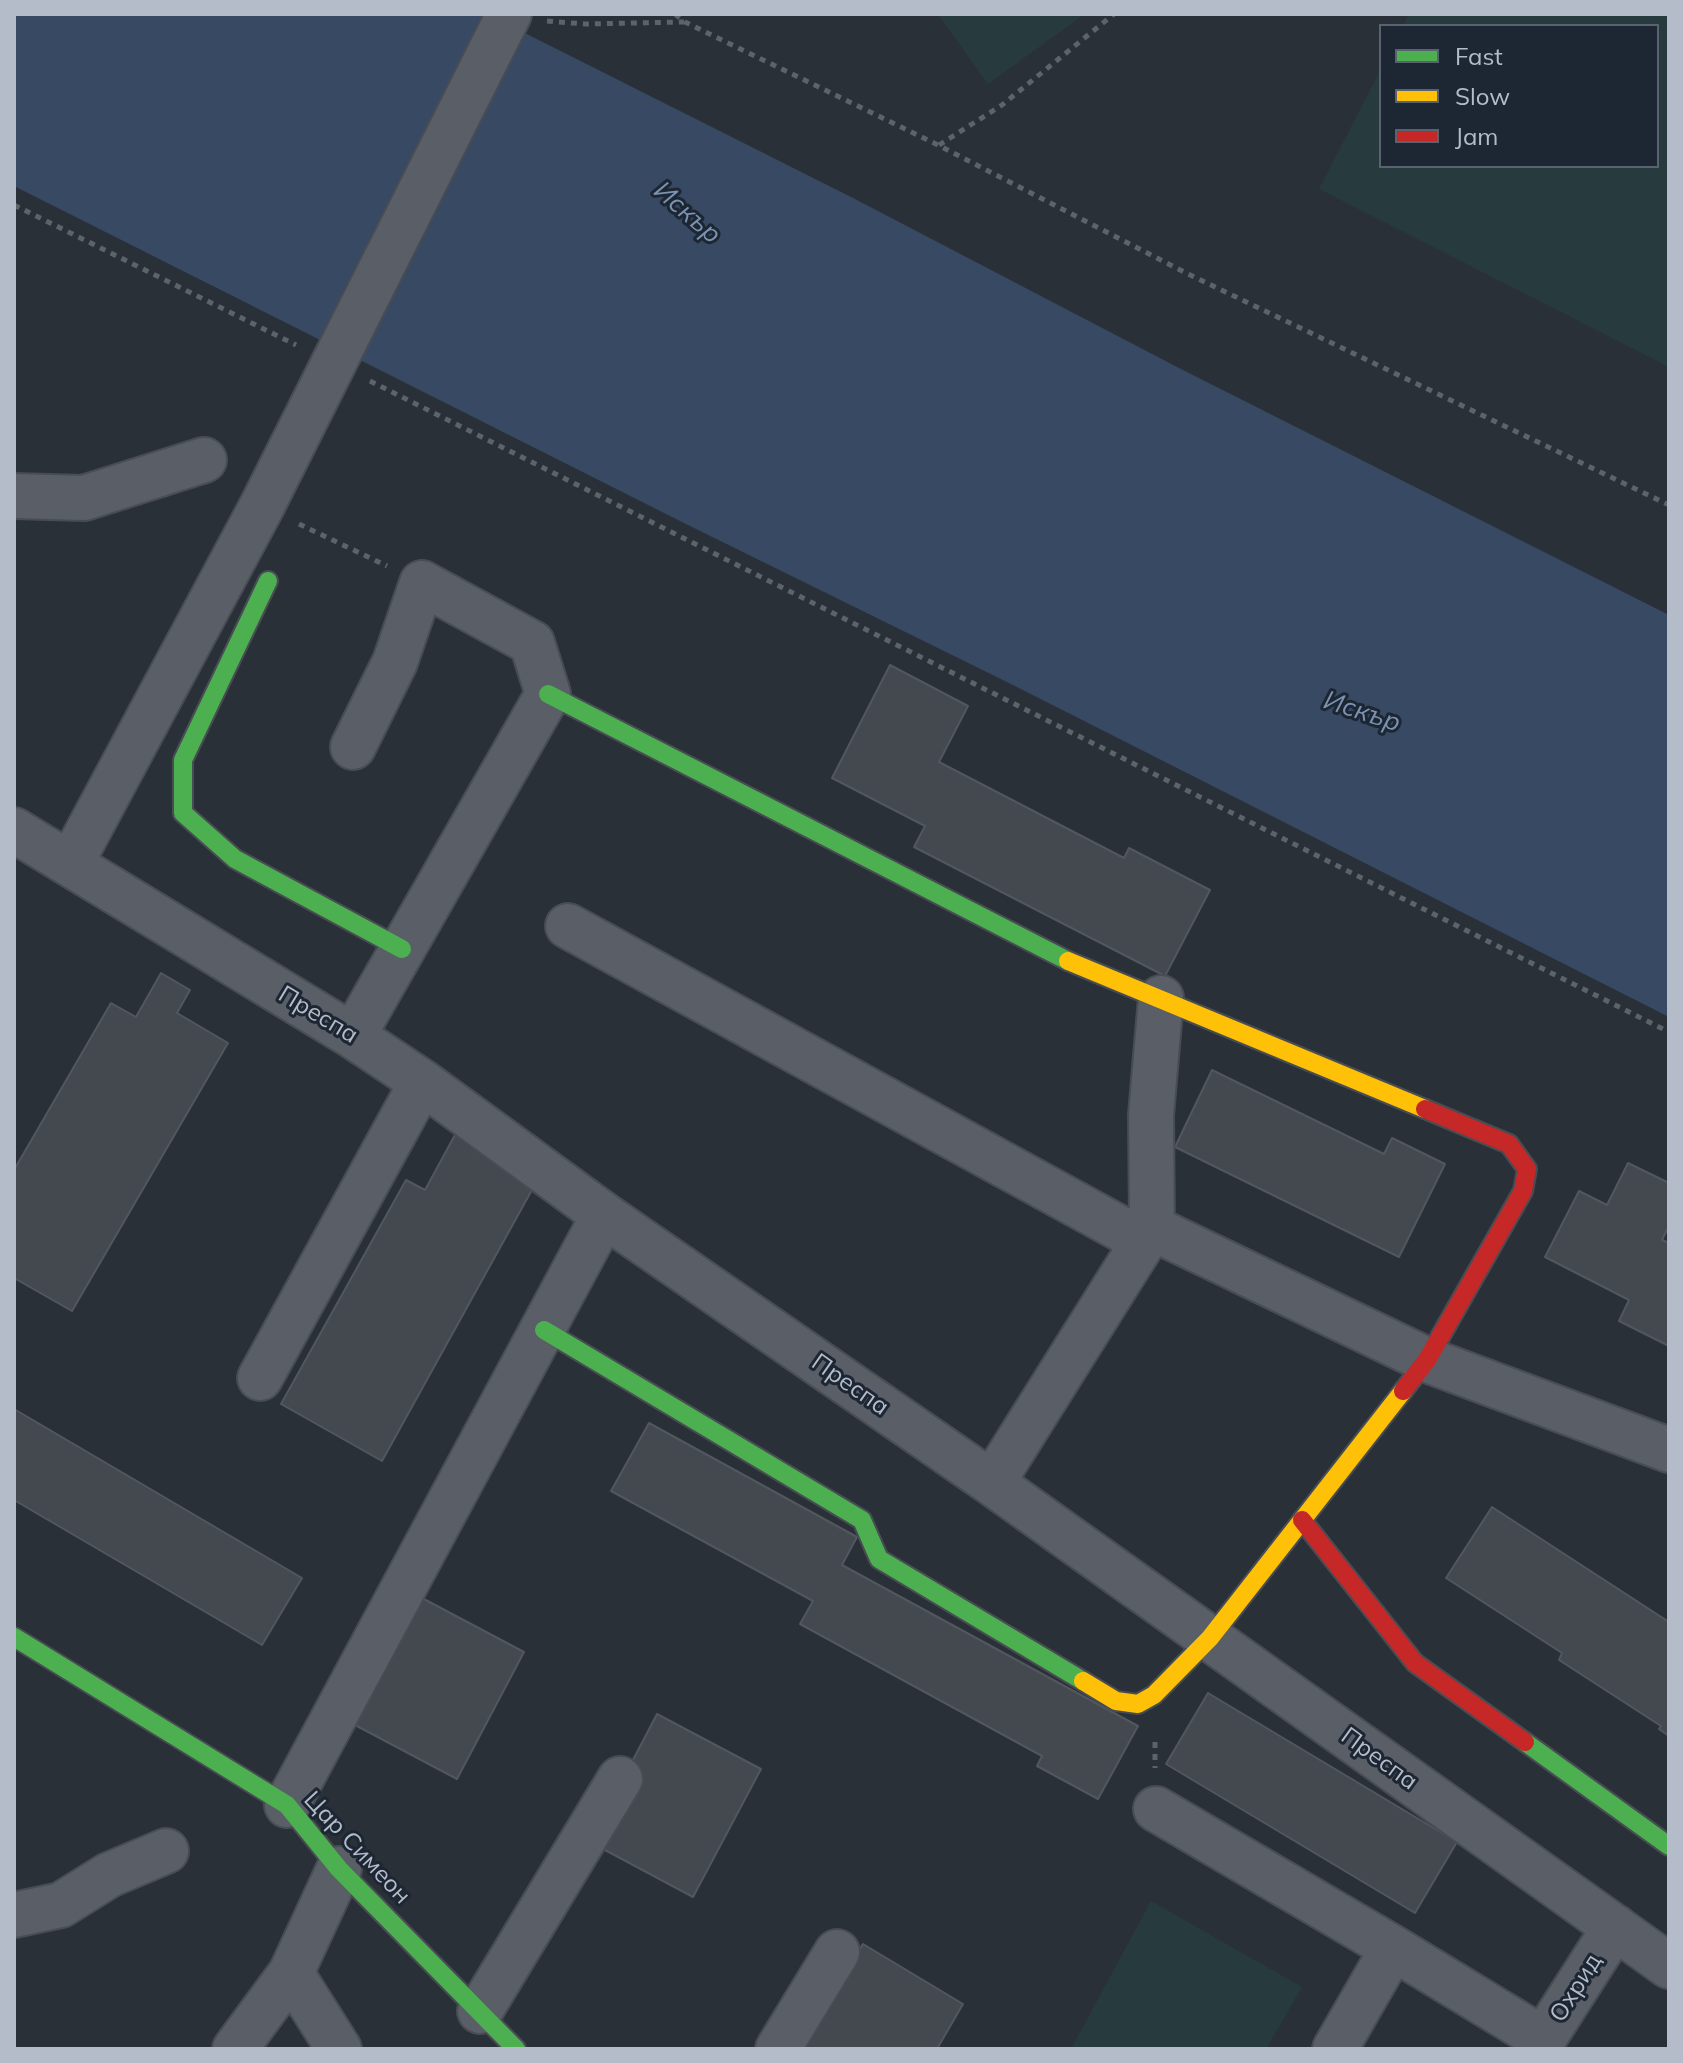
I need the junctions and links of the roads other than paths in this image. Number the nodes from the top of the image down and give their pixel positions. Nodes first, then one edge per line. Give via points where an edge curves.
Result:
1 (519, 19) edge
2 (204, 460) dead end
3 (14, 496) edge
4 (268, 581) dead end
5 (548, 694) junction
6 (353, 747) dead end
7 (14, 830) edge
8 (71, 863) junction
9 (568, 926) dead end
10 (402, 949) junction
11 (1161, 998) junction
12 (353, 1036) junction
13 (422, 1082) junction
14 (604, 1215) junction
15 (1147, 1235) junction
16 (544, 1330) junction
17 (1427, 1360) junction
18 (260, 1378) dead end
19 (1669, 1450) edge
20 (992, 1483) junction
21 (1302, 1520) junction
22 (14, 1637) edge
23 (1210, 1638) junction
24 (620, 1779) dead end
25 (287, 1805) junction
26 (1156, 1809) road end
27 (1669, 1846) edge
28 (166, 1851) dead end
29 (339, 1869) junction
30 (14, 1915) edge
31 (1615, 1927) junction
32 (1393, 1948) junction
33 (837, 1952) dead end
34 (1669, 1966) edge
35 (291, 1973) junction
36 (480, 2011) junction
37 (1540, 2044) edge
38 (235, 2049) edge
39 (339, 2049) edge
40 (516, 2049) edge
41 (778, 2049) edge
42 (1335, 2049) edge

1 - 8 street
2 - 3 street via 84,498
4 - 10 street via 183,760 183,813 235,859
5 - 6 street via 532,643 422,583 395,662
5 - 10 street
5 - 11 street via 1056,956
7 - 8 street, Преспа
8 - 12 street, Преспа
9 - 15 street
10 - 12 street
11 - 15 street
11 - 17 street via 1509,1144 1527,1169 1523,1191
12 - 13 street, Преспа
13 - 14 street, Преспа
13 - 18 street
14 - 16 street
14 - 20 street, Преспа
15 - 17 street
15 - 20 street
16 - 23 street via 862,1520 879,1559 1116,1701 1138,1704 1154,1695
16 - 25 street
17 - 19 street
17 - 21 street
20 - 23 street, Преспа
21 - 23 street
21 - 27 street via 1415,1663
22 - 25 street, Цар Симеон
23 - 31 street, Преспа
24 - 36 street
25 - 29 street, Цар Симеон
26 - 32 street
28 - 30 street via 109,1875 61,1905
29 - 35 street
29 - 36 street, Цар Симеон
31 - 34 street, Преспа
31 - 37 street, Охрид
32 - 37 street
32 - 42 street
33 - 41 street
35 - 38 street
35 - 39 street
36 - 40 street, Цар Симеон

